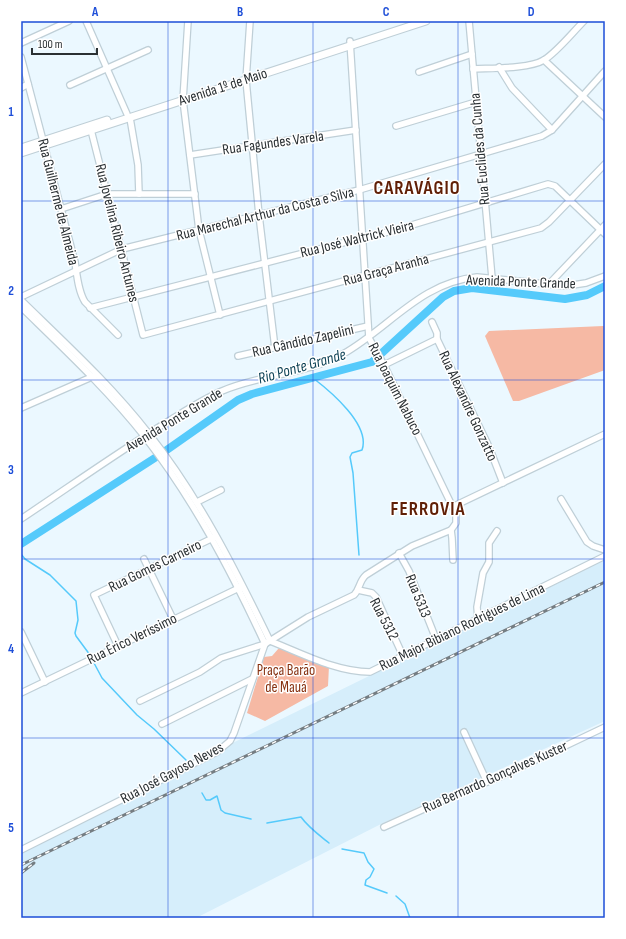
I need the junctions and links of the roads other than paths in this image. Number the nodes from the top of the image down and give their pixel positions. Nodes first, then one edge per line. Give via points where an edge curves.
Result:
1 (69, 21) edge
2 (86, 21) edge
3 (188, 21) edge
4 (250, 21) edge
5 (411, 21) edge
6 (426, 21) edge
7 (469, 21) edge
8 (584, 21) edge
9 (350, 43) junction
10 (21, 44) edge
11 (148, 50) dead end
12 (472, 54) junction
13 (21, 57) edge
14 (544, 60) junction
15 (107, 68) junction
16 (498, 68) junction
17 (473, 69) junction
18 (605, 71) edge
19 (419, 72) dead end
20 (247, 77) junction
21 (28, 84) junction
22 (70, 85) dead end
23 (21, 88) edge
24 (583, 96) junction
25 (183, 98) junction
26 (476, 102) junction
27 (128, 116) junction
28 (605, 117) edge
29 (396, 126) dead end
30 (91, 130) junction
31 (356, 130) junction
32 (552, 130) junction
33 (44, 143) junction
34 (252, 146) junction
35 (21, 148) edge
36 (21, 153) edge
37 (481, 154) junction
38 (190, 155) junction
39 (605, 164) edge
40 (360, 190) junction
41 (107, 194) junction
42 (139, 194) junction
43 (195, 194) junction
44 (570, 201) junction
45 (485, 203) junction
46 (61, 209) junction
47 (259, 215) junction
48 (199, 230) junction
49 (604, 230) edge
50 (362, 238) junction
51 (489, 242) junction
52 (122, 249) junction
53 (265, 263) junction
54 (75, 271) junction
55 (365, 276) junction
56 (605, 276) edge
57 (211, 277) junction
58 (492, 278) junction
59 (549, 284) junction
60 (21, 297) edge
61 (134, 297) junction
62 (21, 300) edge
63 (270, 301) junction
64 (21, 307) edge
65 (90, 308) junction
66 (220, 315) junction
67 (432, 322) dead end
68 (368, 326) junction
69 (118, 335) dead end
70 (143, 335) joint
71 (369, 338) junction
72 (437, 340) junction
73 (275, 348) junction
74 (238, 356) dead end
75 (384, 365) junction
76 (91, 376) junction
77 (98, 376) junction
78 (21, 408) edge
79 (605, 434) edge
80 (147, 435) junction
81 (164, 458) junction
82 (503, 483) junction
83 (221, 490) dead end
84 (561, 500) dead end
85 (196, 502) junction
86 (452, 507) junction
87 (21, 520) edge
88 (451, 530) junction
89 (498, 531) dead end
90 (215, 538) junction
91 (605, 550) edge
92 (399, 553) junction
93 (605, 556) edge
94 (144, 559) dead end
95 (453, 560) dead end
96 (149, 569) junction
97 (241, 587) junction
98 (358, 590) junction
99 (478, 619) junction
100 (173, 620) junction
101 (21, 632) edge
102 (436, 639) junction
103 (267, 642) junction
104 (118, 646) junction
105 (404, 656) junction
106 (252, 679) junction
107 (45, 682) junction
108 (21, 693) edge
109 (140, 701) dead end
110 (162, 724) dead end
111 (605, 727) edge
112 (464, 732) dead end
113 (487, 782) junction
114 (384, 827) dead end
115 (21, 850) edge

1 - 10 street
2 - 15 street
3 - 25 street
4 - 20 street
5 - 9 main road, Avenida 1º de Maio
6 - 9 main road, Avenida 1º de Maio
7 - 12 street, Rua Euclides da Cunha
8 - 14 street
9 - 20 main road, Avenida 1º de Maio
9 - 31 street, Rua Joaquim Nabuco
11 - 15 street
12 - 17 street, Rua Euclides da Cunha
12 - 19 street
13 - 21 street, Rua Guilherme de Almeida
14 - 16 street via 533,64
14 - 24 street
15 - 22 street
15 - 27 street
16 - 17 street
16 - 32 street via 517,93
17 - 26 street, Rua Euclides da Cunha
18 - 24 street, Rua Marechal Arthur da Costa e Silva
20 - 25 main road, Avenida 1º de Maio
20 - 34 street
21 - 23 street
21 - 33 street, Rua Guilherme de Almeida
24 - 28 street
24 - 32 street, Rua Marechal Arthur da Costa e Silva
25 - 27 main road, Avenida 1º de Maio
25 - 38 street
26 - 29 street
26 - 37 street, Rua Euclides da Cunha
27 - 30 main road, Avenida 1º de Maio
27 - 33 main road, Avenida 1º de Maio
27 - 42 street via 138,165
30 - 33 main road, Avenida 1º de Maio
30 - 41 street, Rua Jovelina Ribeiro Antunes
31 - 34 street, Rua Fagundes Varela
31 - 40 street, Rua Joaquim Nabuco
32 - 37 street, Rua Marechal Arthur da Costa e Silva via 542,136
33 - 35 main road, Avenida 1º de Maio
33 - 36 main road, Avenida 1º de Maio
33 - 46 street, Rua Guilherme de Almeida
34 - 38 street, Rua Fagundes Varela
34 - 47 street
37 - 40 street, Rua Marechal Arthur da Costa e Silva
37 - 45 street, Rua Euclides da Cunha
38 - 43 street
39 - 44 street, Rua Graça Aranha
40 - 47 street, Rua Marechal Arthur da Costa e Silva
40 - 50 street, Rua Joaquim Nabuco
41 - 42 street
41 - 46 street
41 - 52 street, Rua Jovelina Ribeiro Antunes
42 - 43 street
43 - 48 street
44 - 45 street, Rua José Waltrick Vieira via 550,184
44 - 49 street, Rua José Waltrick Vieira
44 - 51 street, Rua Graça Aranha via 541,228
45 - 50 street, Rua José Waltrick Vieira
45 - 51 street, Rua Euclides da Cunha
46 - 54 street, Rua Guilherme de Almeida
47 - 48 street, Rua Marechal Arthur da Costa e Silva
47 - 53 street
48 - 52 street, Rua Marechal Arthur da Costa e Silva
48 - 57 street
49 - 59 street
50 - 53 street, Rua José Waltrick Vieira
50 - 55 street, Rua Joaquim Nabuco
51 - 55 street, Rua Graça Aranha
51 - 58 street, Rua Euclides da Cunha
52 - 54 street, Rua Marechal Arthur da Costa e Silva
52 - 61 street, Rua Jovelina Ribeiro Antunes
53 - 57 street, Rua José Waltrick Vieira
53 - 63 street
54 - 60 street, Rua Marechal Arthur da Costa e Silva
54 - 65 street, Rua Guilherme de Almeida via 82,298
55 - 63 street, Rua Graça Aranha
55 - 68 street, Rua Joaquim Nabuco
56 - 59 street, Avenida Ponte Grande via 574,286
57 - 61 street, Rua José Waltrick Vieira
57 - 66 street
58 - 59 street, Avenida Ponte Grande
58 - 71 street, Avenida Ponte Grande via 464,278 436,288 409,305
61 - 65 street, Rua José Waltrick Vieira
61 - 70 street, Rua Jovelina Ribeiro Antunes
62 - 77 street
63 - 66 street, Rua Graça Aranha
63 - 73 street
64 - 76 street
65 - 69 street, Rua Guilherme de Almeida
66 - 70 street, Rua Graça Aranha
67 - 72 street
68 - 71 street, Rua Joaquim Nabuco
68 - 73 street, Rua Cândido Zapelini
71 - 75 street, Rua Joaquim Nabuco
71 - 80 street, Avenida Ponte Grande via 326,363 248,381 221,391
72 - 75 street, Rua Alexandre Gonzatto
72 - 82 street, Rua Alexandre Gonzatto via 489,447
73 - 74 street, Rua Cândido Zapelini
75 - 86 street, Rua Joaquim Nabuco
76 - 77 street
76 - 78 street
76 - 80 street
77 - 80 street
79 - 82 street
80 - 81 street
80 - 87 street, Avenida Ponte Grande
81 - 85 street
81 - 90 street
82 - 86 street
83 - 85 street
84 - 91 street via 587,542
85 - 90 street
86 - 88 street, Rua Joaquim Nabuco via 457,518
88 - 92 street
88 - 95 street, Rua Joaquim Nabuco
89 - 99 street via 489,543 488,562 483,573 477,607
90 - 96 street, Rua Gomes Carneiro
90 - 97 street
92 - 98 street via 363,578
92 - 102 street, Rua 5313 via 409,571
93 - 99 street, Rua Major Bibiano Rodrigues de Lima
94 - 96 street
96 - 100 street
96 - 104 street, Rua Gomes Carneiro via 94,595
97 - 100 street, Rua Érico Veríssimo
97 - 103 street
98 - 103 street via 354,595 308,616
98 - 105 street, Rua 5312 via 372,593 376,597
99 - 102 street, Rua Major Bibiano Rodrigues de Lima
100 - 104 street, Rua Érico Veríssimo
101 - 107 street
102 - 105 street, Rua Major Bibiano Rodrigues de Lima
103 - 105 street, Rua Major Bibiano Rodrigues de Lima via 340,668 359,672 377,670
103 - 106 street, Rua José Gayoso Neves
103 - 109 street via 221,658 200,672
104 - 107 street, Rua Érico Veríssimo
106 - 110 street
106 - 115 street, Rua José Gayoso Neves via 234,733 217,752
107 - 108 street, Rua Érico Veríssimo
111 - 113 street, Rua Bernardo Gonçalves Kuster
112 - 113 street
113 - 114 street, Rua Bernardo Gonçalves Kuster

